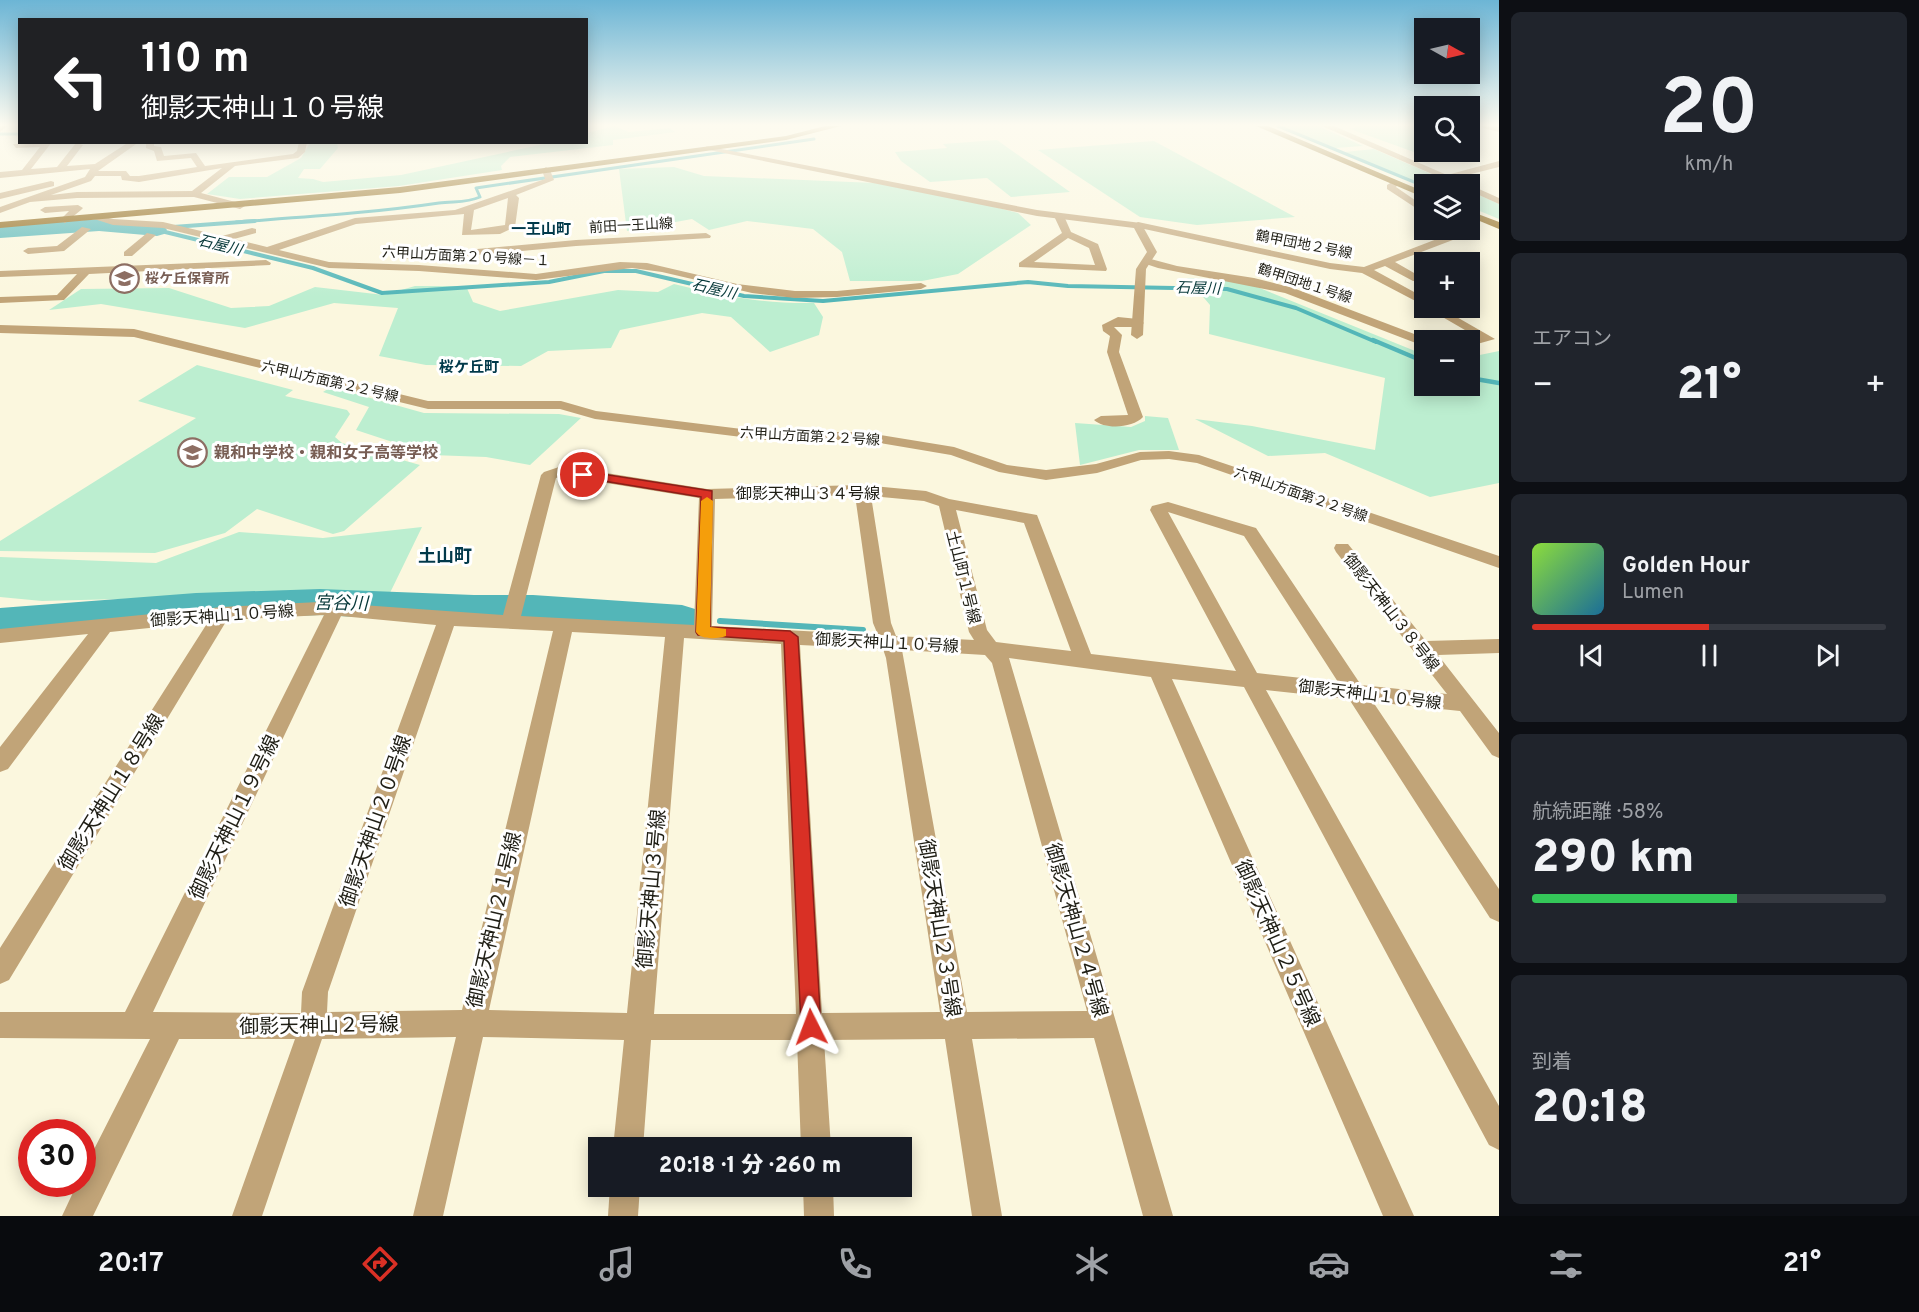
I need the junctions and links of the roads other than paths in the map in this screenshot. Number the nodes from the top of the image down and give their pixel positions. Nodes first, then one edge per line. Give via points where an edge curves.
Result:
1 (53, 183) edge
2 (71, 183) edge
3 (206, 183) edge
4 (467, 183) edge
5 (533, 183) edge
6 (890, 183) edge
7 (1395, 183) joint
8 (1414, 191) edge
9 (1480, 192) edge
10 (194, 194) junction
11 (511, 195) junction
12 (0, 196) edge
13 (32, 200) junction
14 (1499, 201) edge
15 (1414, 204) edge
16 (14, 206) junction
17 (240, 206) junction
18 (469, 209) junction
19 (0, 210) edge
20 (1059, 216) junction
21 (96, 218) junction
22 (1480, 218) edge
23 (65, 220) junction
24 (0, 225) edge
25 (1138, 225) junction
26 (1499, 226) edge
27 (86, 229) dead end
28 (252, 231) dead end
29 (1067, 234) junction
30 (151, 235) dead end
31 (706, 236) dead end
32 (221, 240) junction
33 (1444, 240) edge
34 (266, 250) junction
35 (28, 251) dead end
36 (128, 254) dead end
37 (1386, 262) junction
38 (266, 263) dead end
39 (1146, 263) junction
40 (329, 265) junction
41 (1365, 270) junction
42 (84, 273) junction
43 (0, 274) edge
44 (309, 276) dead end
45 (1414, 277) edge
46 (921, 286) dead end
47 (1414, 297) edge
48 (0, 300) edge
49 (1451, 318) edge
50 (0, 329) edge
51 (1473, 330) edge
52 (1480, 334) edge
53 (1414, 338) edge
54 (1480, 340) edge
55 (1101, 420) dead end
56 (862, 490) junction
57 (707, 494) junction
58 (946, 503) junction
59 (1342, 548) dead end
60 (1498, 559) edge
61 (336, 609) junction
62 (222, 614) junction
63 (447, 619) junction
64 (510, 621) junction
65 (105, 625) junction
66 (564, 625) junction
67 (675, 631) junction
68 (703, 632) junction
69 (0, 636) edge
70 (790, 637) junction
71 (889, 641) junction
72 (1499, 646) edge
73 (990, 648) junction
74 (1421, 648) junction
75 (1084, 660) junction
76 (1158, 670) junction
77 (1251, 679) junction
78 (1356, 693) junction
79 (1466, 705) junction
80 (1499, 749) edge
81 (0, 763) edge
82 (1499, 910) edge
83 (0, 970) edge
84 (470, 1023) junction
85 (133, 1024) junction
86 (955, 1024) junction
87 (1104, 1024) junction
88 (171, 1026) junction
89 (313, 1026) junction
90 (638, 1027) junction
91 (811, 1027) junction
92 (2, 1028) edge
93 (1499, 1135) edge
94 (629, 1137) edge
95 (816, 1137) edge
96 (624, 1197) edge
97 (818, 1197) edge
98 (77, 1216) edge
99 (247, 1216) edge
100 (428, 1216) edge
101 (623, 1216) edge
102 (819, 1216) edge
103 (987, 1216) edge
104 (1158, 1216) edge
105 (1399, 1216) edge

1 - 12 street
2 - 13 street
3 - 10 street
4 - 17 main road
5 - 11 street
6 - 20 street, 鶴甲団地２号線
7 - 8 main road
7 - 15 street via 1389,187
9 - 14 street
10 - 13 street via 77,195
10 - 17 street
11 - 18 street
11 - 18 street via 514,198 510,227 500,231 466,232
13 - 16 street
16 - 19 street
16 - 23 street via 33,211 78,208
17 - 21 main road
18 - 34 street via 355,221
20 - 25 street, 鶴甲団地２号線
20 - 29 street
21 - 23 main road
21 - 32 street via 163,225
22 - 26 main road
23 - 24 main road
25 - 39 street via 1152,252
25 - 41 street, 鶴甲団地２号線
27 - 35 street via 60,249
28 - 32 street
29 - 29 street via 1094,246 1102,269 1023,265
30 - 36 street
31 - 40 street, 前田一王山線
32 - 34 street
33 - 37 street, 鶴甲団地２号線
34 - 40 street
37 - 41 street, 鶴甲団地２号線
37 - 45 street
38 - 42 street
39 - 53 street, 鶴甲団地１号線 via 1269,285
39 - 55 street via 1141,269 1137,329 1118,321 1108,325 1116,335 1113,352 1136,417 1127,422
40 - 44 street, 前田一王山線
40 - 46 street, 六甲山方面第２０号線－１ via 419,267 537,277 634,265 750,290 812,296
41 - 47 street, 鶴甲団地１号線
42 - 43 street
42 - 48 street via 60,298
49 - 51 street
50 - 60 street, 六甲山方面第２２号線 via 134,333 428,405 561,405 595,415 766,436 862,436 954,451 1004,469 1046,475 1169,454 1199,459
52 - 54 street via 1489,339
56 - 57 street, 御影天神山３４号線
56 - 58 street, 御影天神山３４号線 via 926,496
56 - 71 street, 御影天神山２３号線 via 882,623
57 - 64 street, 御影天神山３４号線 via 562,471 549,475
57 - 68 street
58 - 73 street, 土山町１号線 via 978,632
58 - 75 street, 御影天神山３４号線 via 1031,519
59 - 74 street, 御影天神山３８号線
61 - 62 street, 御影天神山１０号線
61 - 63 street, 御影天神山１０号線
61 - 85 street, 御影天神山１９号線
62 - 65 street, 御影天神山１０号線
62 - 83 street, 御影天神山１８号線
63 - 64 street, 御影天神山１０号線
63 - 89 street, 御影天神山２０号線 via 315,992
64 - 66 street, 御影天神山１０号線
65 - 69 street, 御影天神山１０号線
65 - 81 street
66 - 67 street, 御影天神山１０号線
66 - 84 street, 御影天神山２１号線
67 - 68 street, 御影天神山１０号線
67 - 90 street, 御影天神山３号線
68 - 70 street, 御影天神山１０号線
70 - 71 street, 御影天神山１０号線
70 - 91 street
71 - 73 street, 御影天神山１０号線
71 - 86 street, 御影天神山２３号線 via 896,658
72 - 74 street
73 - 75 street, 御影天神山１０号線
73 - 87 street, 御影天神山２４号線 via 1001,662
74 - 79 street, 御影天神山３８号線
75 - 76 street, 御影天神山１０号線
76 - 77 street, 御影天神山１０号線
76 - 105 street, 御影天神山２５号線
77 - 78 street, 御影天神山１０号線
77 - 78 street via 1158,510 1168,507 1250,532
77 - 93 street
78 - 79 street, 御影天神山１０号線
78 - 82 street
79 - 80 street, 御影天神山１０号線
84 - 89 street, 御影天神山２号線
84 - 90 street, 御影天神山２号線
84 - 100 street, 御影天神山２１号線
85 - 88 street, 御影天神山２号線
85 - 92 street, 御影天神山２号線
86 - 87 street, 御影天神山２号線
86 - 91 street, 御影天神山２号線
86 - 103 street, 御影天神山２３号線
87 - 104 street, 御影天神山２４号線
88 - 89 street, 御影天神山２号線
88 - 98 street
89 - 99 street, 御影天神山２０号線
90 - 91 street, 御影天神山２号線
90 - 94 street, 御影天神山３号線
91 - 95 street
96 - 101 street
97 - 102 street

